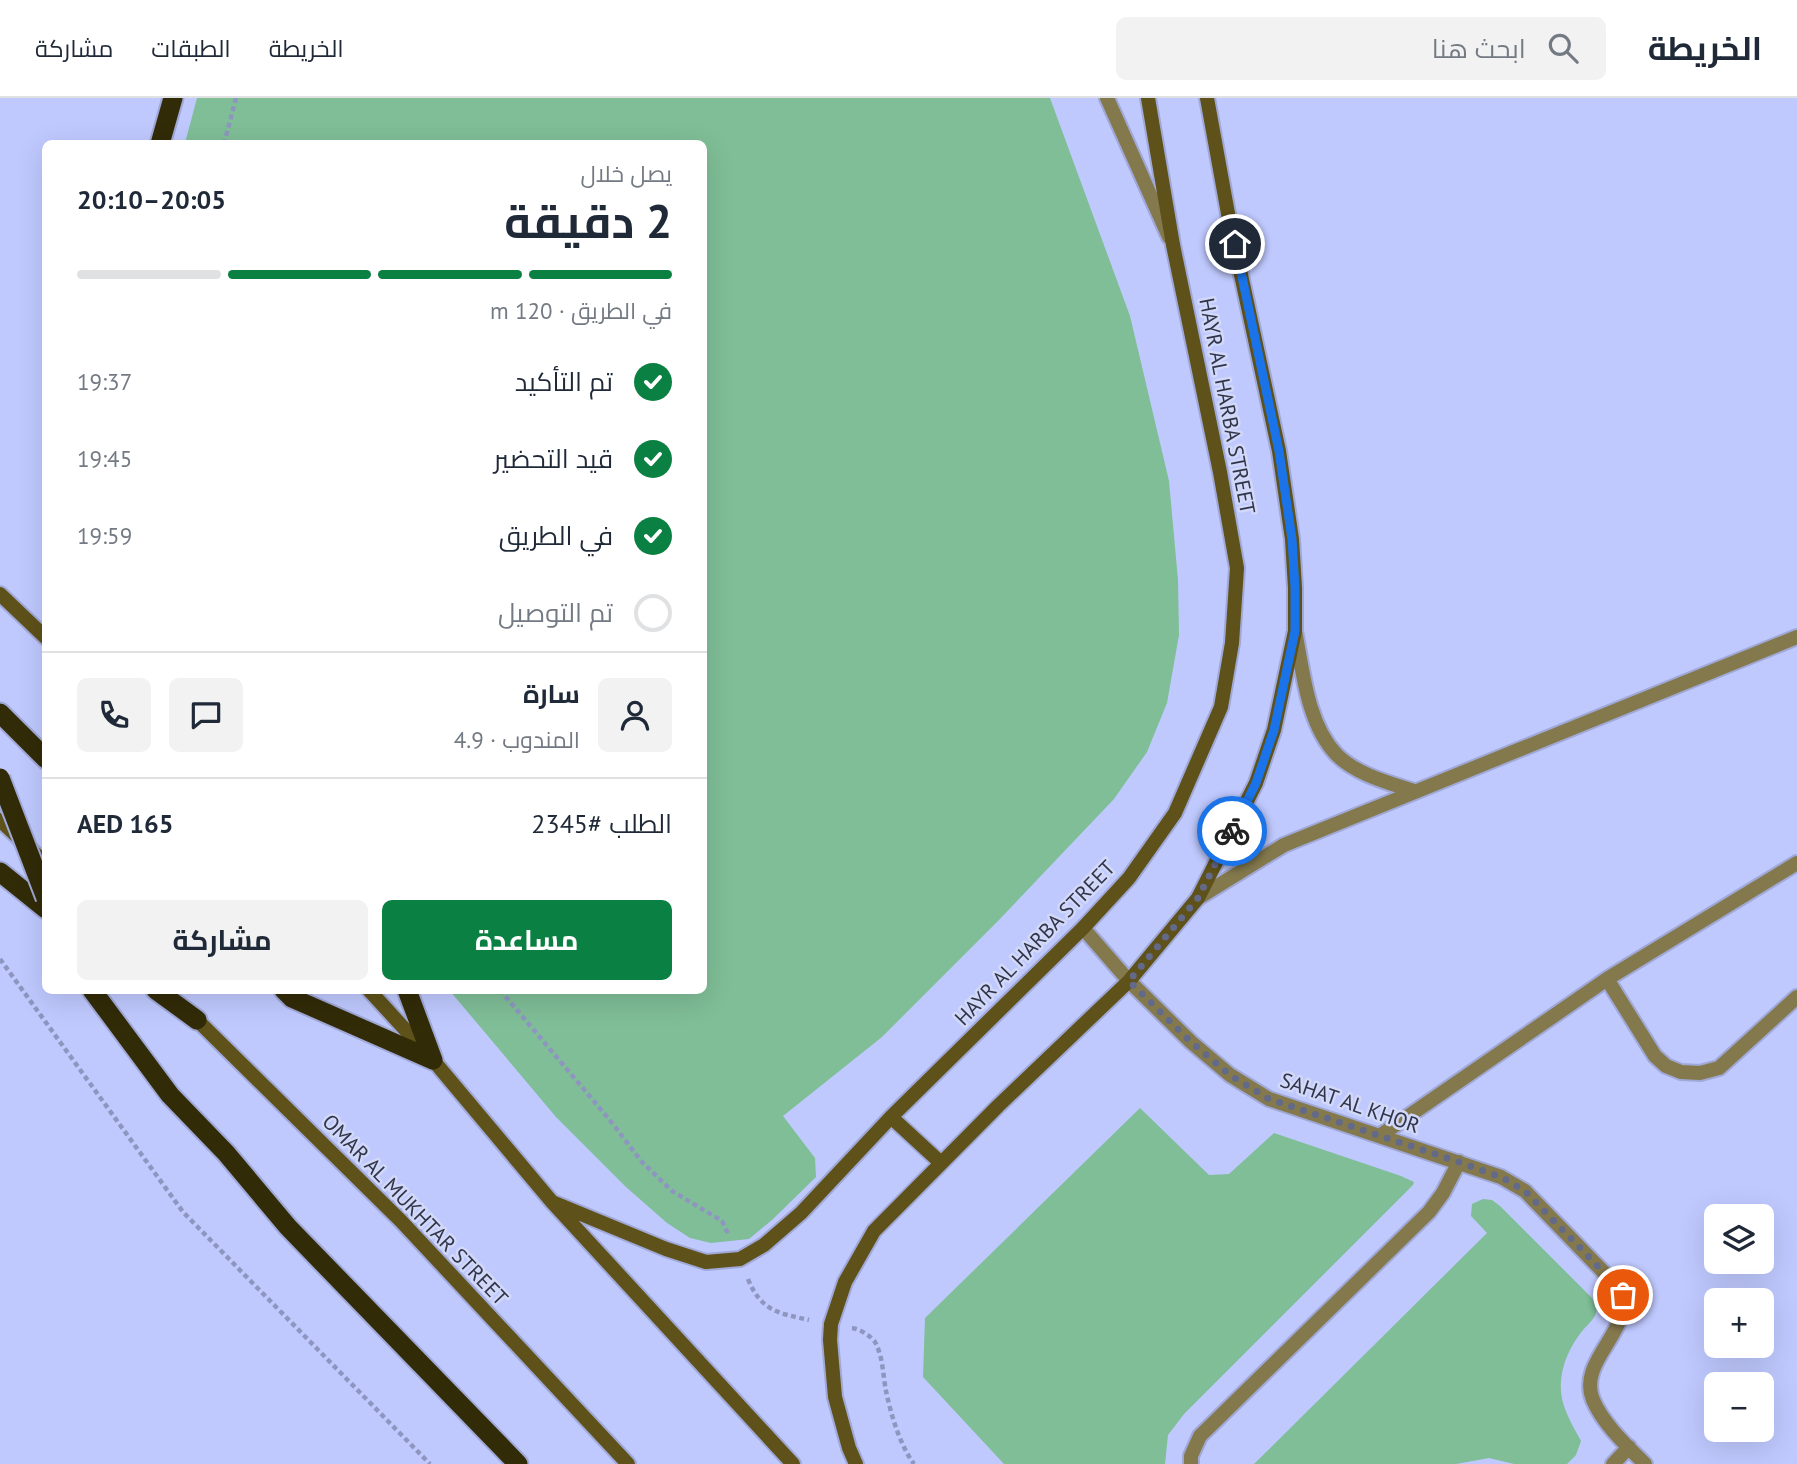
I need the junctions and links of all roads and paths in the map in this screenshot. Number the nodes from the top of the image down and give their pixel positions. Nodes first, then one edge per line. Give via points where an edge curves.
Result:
1 (173, 98) edge
2 (236, 98) edge
3 (1107, 98) edge
4 (1148, 98) edge
5 (1207, 98) edge
6 (160, 140) edge
7 (226, 140) edge
8 (1173, 245) junction
9 (0, 594) edge
10 (1295, 631) junction
11 (42, 634) edge
12 (1797, 637) edge
13 (0, 713) edge
14 (42, 755) edge
15 (0, 778) edge
16 (1414, 792) junction
17 (0, 820) edge
18 (42, 860) edge
19 (1797, 863) edge
20 (0, 872) edge
21 (42, 888) edge
22 (1198, 898) junction
23 (42, 906) edge
24 (1083, 928) junction
25 (0, 959) edge
26 (1607, 979) junction
27 (1129, 981) junction
28 (95, 994) edge
29 (161, 994) edge
30 (172, 994) edge
31 (288, 994) edge
32 (373, 994) edge
33 (408, 994) edge
34 (503, 994) edge
35 (1797, 997) edge
36 (197, 1020) junction
37 (433, 1060) junction
38 (891, 1117) junction
39 (1381, 1135) junction
40 (1459, 1162) junction
41 (940, 1163) junction
42 (552, 1202) junction
43 (740, 1259) junction
44 (831, 1324) junction
45 (1629, 1447) junction
46 (430, 1464) edge
47 (519, 1464) edge
48 (628, 1464) edge
49 (793, 1464) edge
50 (856, 1464) edge
51 (914, 1464) edge
52 (1191, 1464) edge
53 (1613, 1464) edge
54 (1645, 1464) edge

1 - 6 highway
2 - 7 path
3 - 8 street
4 - 8 main road, HAYR AL HARBA STREET
5 - 10 main road, HAYR AL HARBA STREET via 1279,451 1292,539
8 - 24 main road, HAYR AL HARBA STREET via 1237,568 1232,643 1221,707 1175,813 1129,878
9 - 11 main road
10 - 16 street via 1311,706 1336,754
10 - 22 main road, HAYR AL HARBA STREET via 1274,730 1256,783
12 - 16 street
13 - 14 highway
15 - 21 highway, bridge
16 - 22 street via 1284,845
17 - 18 main road
19 - 26 street
20 - 23 highway
22 - 27 main road, HAYR AL HARBA STREET
24 - 27 street, SAHAT AL KHOR
24 - 38 main road, HAYR AL HARBA STREET
25 - 46 path via 183,1212
26 - 35 street via 1655,1056 1681,1072 1719,1068
26 - 39 street
27 - 39 street, SAHAT AL KHOR via 1230,1075 1269,1099
27 - 41 main road, HAYR AL HARBA STREET
28 - 47 highway via 170,1095 288,1227
29 - 36 highway
30 - 36 main road, OMAR AL MUKHTAR STREET
31 - 37 highway
32 - 37 main road
33 - 37 highway
34 - 43 path via 642,1162 672,1191 722,1221
36 - 48 main road, OMAR AL MUKHTAR STREET via 401,1221
37 - 42 main road
38 - 41 main road
38 - 43 main road, HAYR AL HARBA STREET via 801,1213
39 - 40 street, SAHAT AL KHOR
40 - 45 street, SAHAT AL KHOR via 1525,1191 1619,1288 1623,1295 1621,1318 1593,1369 1590,1384 1600,1413
40 - 52 street via 1429,1212 1200,1436
41 - 44 main road, HAYR AL HARBA STREET via 874,1231 845,1282
42 - 43 main road, HAYR AL HARBA STREET via 706,1262
42 - 49 main road
43 - 44 path via 762,1303 775,1312
44 - 50 main road, HAYR AL HARBA STREET via 835,1397
44 - 51 path via 859,1329 874,1341 894,1420
45 - 53 street
45 - 54 street, SAHAT AL KHOR

